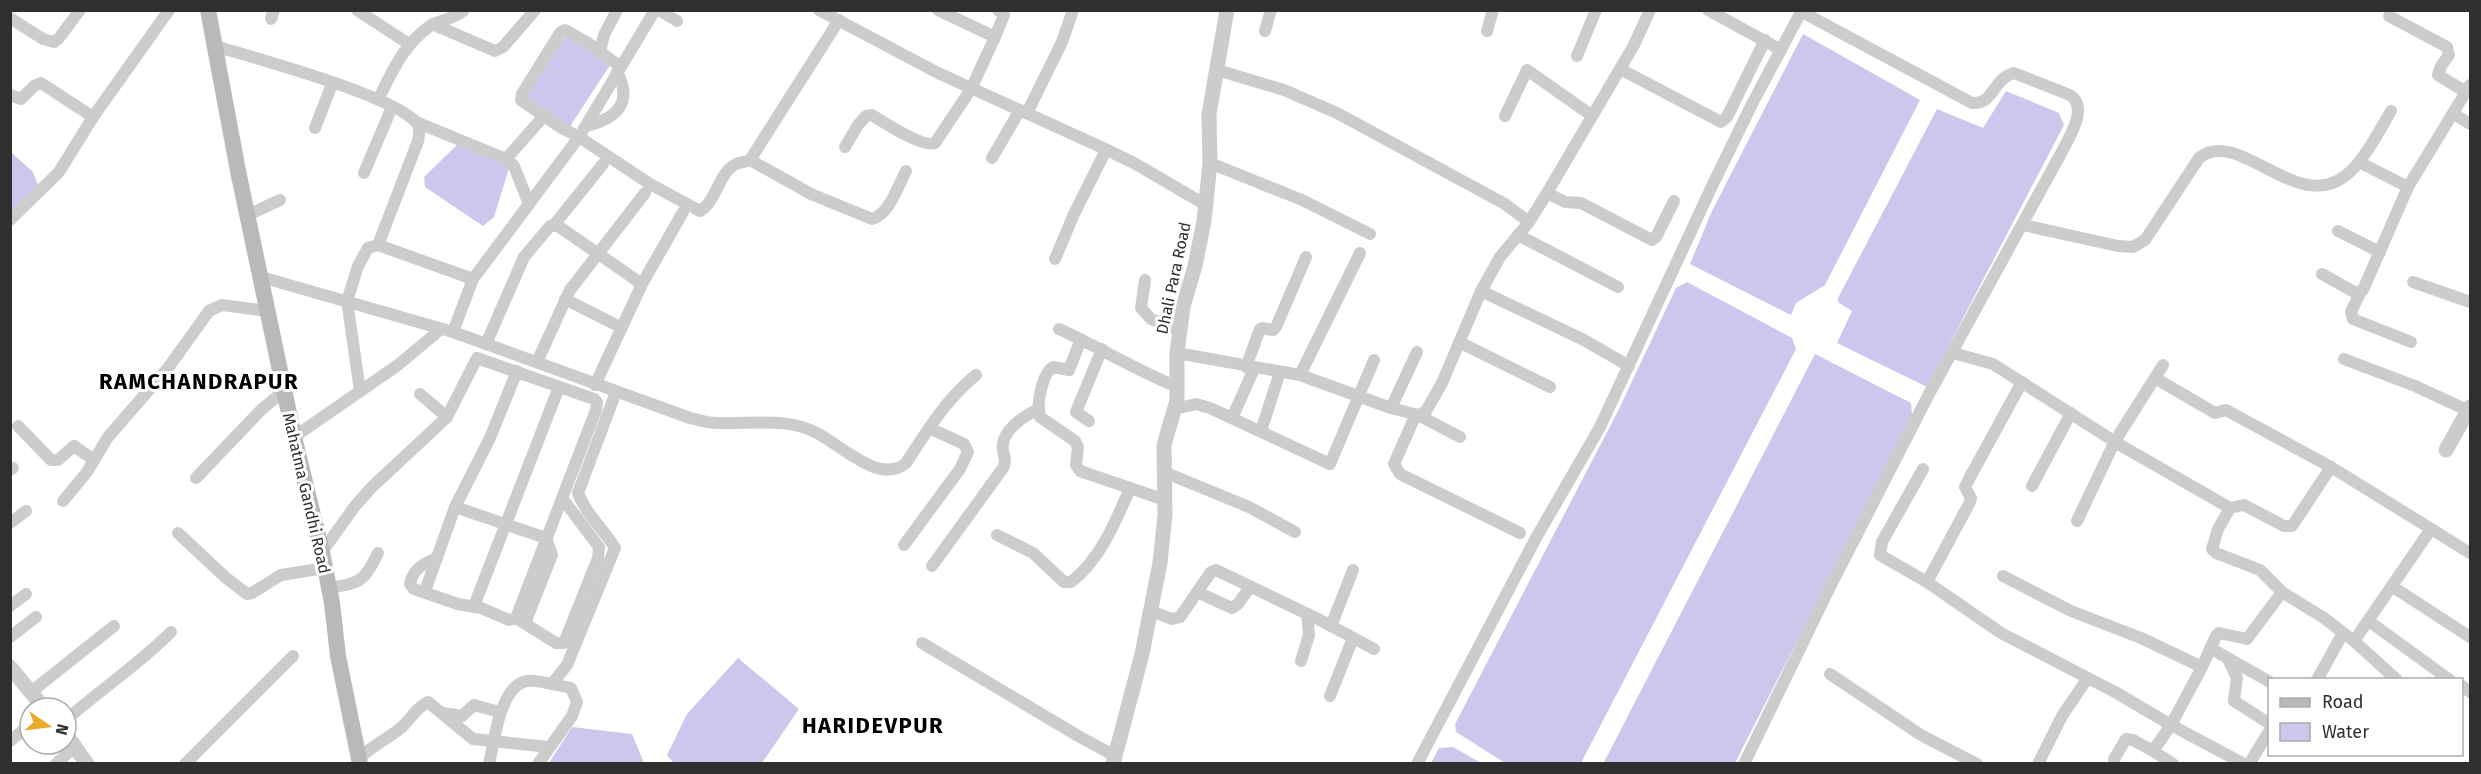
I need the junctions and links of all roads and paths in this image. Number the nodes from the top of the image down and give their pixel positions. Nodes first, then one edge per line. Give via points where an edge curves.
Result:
1 (80, 10) edge
2 (169, 10) edge
3 (208, 10) edge
4 (357, 10) edge
5 (464, 10) edge
6 (535, 10) edge
7 (617, 10) edge
8 (657, 10) edge
9 (819, 10) edge
10 (938, 10) edge
11 (998, 10) edge
12 (1073, 10) edge
13 (1227, 10) edge
14 (1271, 10) edge
15 (1493, 10) edge
16 (1596, 10) edge
17 (1650, 10) edge
18 (1802, 11) edge
19 (1715, 12) edge
20 (2389, 16) dead end
21 (10, 18) edge
22 (838, 20) junction
23 (677, 21) dead end
24 (432, 24) junction
25 (1265, 31) dead end
26 (1487, 31) dead end
27 (995, 37) junction
28 (1765, 40) junction
29 (410, 44) junction
30 (215, 45) junction
31 (1781, 50) junction
32 (600, 52) junction
33 (1577, 56) dead end
34 (1620, 69) junction
35 (619, 70) junction
36 (1217, 70) junction
37 (332, 84) junction
38 (972, 89) junction
39 (2468, 89) edge
40 (10, 95) edge
41 (378, 100) junction
42 (392, 107) junction
43 (2391, 111) dead end
44 (1024, 112) junction
45 (2454, 114) junction
46 (1591, 115) junction
47 (1505, 116) dead end
48 (93, 117) junction
49 (543, 117) junction
50 (416, 122) junction
51 (2470, 124) edge
52 (586, 126) junction
53 (315, 128) dead end
54 (579, 137) junction
55 (845, 147) dead end
56 (1101, 147) junction
57 (993, 158) dead end
58 (506, 159) junction
59 (750, 160) junction
60 (2358, 162) junction
61 (1210, 163) junction
62 (603, 164) dead end
63 (906, 171) dead end
64 (364, 173) dead end
65 (2408, 187) junction
66 (645, 193) dead end
67 (1547, 194) junction
68 (280, 200) dead end
69 (1674, 201) dead end
70 (529, 204) junction
71 (1206, 204) junction
72 (683, 212) dead end
73 (248, 215) junction
74 (10, 220) edge
75 (1529, 222) junction
76 (554, 225) junction
77 (2023, 225) junction
78 (2338, 231) dead end
79 (1370, 234) dead end
80 (1518, 235) junction
81 (378, 245) junction
82 (2380, 252) junction
83 (1360, 253) dead end
84 (597, 255) junction
85 (1306, 257) dead end
86 (1054, 259) dead end
87 (2322, 274) dead end
88 (261, 277) junction
89 (473, 279) junction
90 (1145, 280) dead end
91 (2413, 282) dead end
92 (642, 284) junction
93 (1618, 287) dead end
94 (1481, 291) junction
95 (2360, 293) junction
96 (565, 299) junction
97 (347, 301) junction
98 (2470, 302) edge
99 (268, 311) junction
100 (622, 328) junction
101 (1059, 329) dead end
102 (1179, 330) junction
103 (447, 331) junction
104 (1081, 339) junction
105 (1459, 342) junction
106 (2411, 342) dead end
107 (486, 344) junction
108 (1102, 350) junction
109 (1417, 352) dead end
110 (1177, 353) junction
111 (1953, 353) junction
112 (2344, 359) dead end
113 (1374, 360) dead end
114 (537, 362) junction
115 (2163, 365) dead end
116 (1629, 366) junction
117 (1250, 368) junction
118 (517, 371) junction
119 (1280, 372) junction
120 (976, 375) dead end
121 (1300, 375) junction
122 (2155, 378) junction
123 (2022, 382) junction
124 (595, 385) junction
125 (559, 387) junction
126 (1178, 387) junction
127 (1550, 387) dead end
128 (285, 390) junction
129 (360, 391) junction
130 (616, 392) junction
131 (420, 394) dead end
132 (1359, 396) junction
133 (1391, 408) junction
134 (1039, 409) junction
135 (1175, 409) junction
136 (2470, 409) edge
137 (2072, 413) junction
138 (1418, 415) junction
139 (447, 417) junction
140 (1232, 418) junction
141 (1089, 421) dead end
142 (18, 426) dead end
143 (929, 428) junction
144 (1261, 431) junction
145 (294, 437) junction
146 (1460, 437) dead end
147 (2115, 441) junction
148 (2446, 450) dead end
149 (94, 460) junction
150 (2331, 467) junction
151 (1923, 469) dead end
152 (1164, 472) junction
153 (196, 478) dead end
154 (2032, 486) dead end
155 (1130, 488) junction
156 (562, 498) junction
157 (1164, 500) junction
158 (63, 501) dead end
159 (455, 507) junction
160 (2230, 508) junction
161 (26, 511) dead end
162 (2077, 521) dead end
163 (10, 523) edge
164 (505, 523) junction
165 (2431, 530) junction
166 (1295, 532) dead end
167 (178, 533) dead end
168 (1520, 533) dead end
169 (997, 535) dead end
170 (546, 538) junction
171 (904, 544) dead end
172 (378, 553) dead end
173 (2470, 553) edge
174 (437, 558) junction
175 (323, 560) junction
176 (932, 566) dead end
177 (1353, 570) dead end
178 (2003, 576) dead end
179 (1928, 582) junction
180 (2393, 587) junction
181 (329, 588) junction
182 (1250, 588) junction
183 (425, 591) junction
184 (1197, 592) junction
185 (2282, 592) junction
186 (26, 594) dead end
187 (10, 606) edge
188 (474, 606) junction
189 (1152, 611) junction
190 (1307, 614) junction
191 (36, 617) dead end
192 (521, 620) junction
193 (2370, 622) junction
194 (114, 626) dead end
195 (1331, 626) junction
196 (171, 632) dead end
197 (2343, 633) junction
198 (2470, 637) edge
199 (10, 638) edge
200 (1353, 638) junction
201 (2354, 641) junction
202 (922, 643) dead end
203 (2210, 648) junction
204 (1374, 649) dead end
205 (293, 657) dead end
206 (2228, 659) junction
207 (1301, 661) dead end
208 (10, 667) edge
209 (2202, 667) junction
210 (1830, 674) dead end
211 (2318, 678) edge
212 (2395, 678) edge
213 (2447, 678) edge
214 (2087, 679) junction
215 (2268, 681) edge
216 (552, 684) junction
217 (31, 692) junction
218 (34, 696) edge
219 (1330, 696) dead end
220 (78, 709) edge
221 (442, 712) junction
222 (500, 712) junction
223 (2268, 723) edge
224 (2170, 724) junction
225 (2268, 733) edge
226 (494, 742) junction
227 (549, 747) junction
228 (78, 751) edge
229 (2154, 751) junction
230 (2114, 759) dead end
231 (1114, 760) edge
232 (360, 761) edge
233 (87, 764) edge
234 (185, 764) edge
235 (489, 764) edge
236 (538, 764) edge
237 (1417, 764) edge
238 (1744, 764) edge
239 (1977, 764) edge
240 (2038, 764) edge
241 (2173, 764) edge
242 (2244, 764) edge
243 (2249, 764) edge

1 - 21 street via 54,42
2 - 48 street
3 - 30 main road, Mahatma Gandhi Road
4 - 29 street
5 - 24 street
6 - 24 street via 495,51
7 - 32 street
8 - 23 street
8 - 35 street
9 - 22 street
10 - 27 street
11 - 27 street via 1004,15
12 - 44 street via 1062,42
13 - 36 street, Dhali Para Road
14 - 25 street
15 - 26 street
16 - 33 street
17 - 34 street
18 - 31 street
18 - 77 street via 1972,103 1985,101 2005,76 2014,73 2077,100 2077,118
19 - 28 street
20 - 39 street via 2447,47 2449,55 2438,75
22 - 38 street
22 - 59 street
24 - 29 street
27 - 38 street
28 - 31 street
28 - 34 street via 1721,122
29 - 41 street
30 - 37 street
30 - 73 main road, Mahatma Gandhi Road
31 - 116 street via 1677,257
32 - 35 street
32 - 49 street via 568,30 560,33 521,97 523,103
34 - 46 street
35 - 52 street
35 - 52 street via 624,88 621,104 609,119
36 - 61 street, Dhali Para Road via 1209,114
36 - 75 street via 1284,90 1337,112 1505,204
37 - 41 street
37 - 53 street
38 - 44 street
38 - 55 street via 931,145 872,115 858,125
39 - 45 street
40 - 48 street via 21,99 41,83
41 - 42 street
42 - 50 street
42 - 64 street
43 - 60 street
44 - 56 street
44 - 57 street
45 - 51 street
45 - 65 street
46 - 47 street via 1527,70
46 - 67 street
48 - 74 street via 59,172
49 - 54 street
49 - 58 street
50 - 58 street
50 - 81 street via 420,129 418,141
52 - 54 street
54 - 59 street via 650,184 700,211 706,208 726,173 736,164
54 - 70 street
56 - 71 street
56 - 86 street via 1103,156
58 - 70 street via 514,166
59 - 63 street via 811,194 872,219 884,212
60 - 65 street
60 - 77 street via 2337,181 2304,185 2233,154 2208,151 2199,158 2145,240 2133,247
61 - 71 street, Dhali Para Road
61 - 79 street via 1302,200
62 - 76 street
65 - 82 street
66 - 84 street
67 - 69 street via 1565,202 1581,202 1652,240
67 - 75 street
68 - 73 street
70 - 89 street
71 - 102 street, Dhali Para Road
72 - 92 street
73 - 88 main road, Mahatma Gandhi Road
75 - 80 street
76 - 84 street
76 - 107 street via 524,257
77 - 111 street
78 - 82 street
80 - 93 street
80 - 94 street
81 - 89 street
81 - 97 street via 368,248 358,266
82 - 95 street
83 - 121 street
84 - 92 street
84 - 96 street
85 - 117 street via 1276,327 1260,329
87 - 95 street
88 - 97 street
88 - 99 main road, Mahatma Gandhi Road
89 - 103 street
90 - 102 street via 1141,308 1151,319
91 - 98 street
92 - 100 street
94 - 105 street
94 - 116 street
95 - 106 street via 2351,312 2353,318
96 - 100 street
96 - 114 street
97 - 103 street
97 - 129 street
99 - 128 main road, Mahatma Gandhi Road
99 - 149 street via 222,305 208,310 168,368 108,437
100 - 124 street
101 - 104 street
102 - 110 street, Dhali Para Road
103 - 107 street
103 - 129 street
104 - 108 street
104 - 134 street via 1069,370 1053,367 1047,372
105 - 127 street
105 - 138 street via 1431,405
107 - 114 street
108 - 126 street
108 - 141 street via 1076,412
109 - 133 street
110 - 117 street
110 - 126 street, Dhali Para Road
111 - 123 street via 1993,364
111 - 238 street via 1845,558
112 - 136 street
113 - 132 street
114 - 124 street
115 - 122 street
116 - 237 street via 1600,427 1536,538
117 - 119 street
117 - 140 street
118 - 125 street
118 - 139 street via 477,358
118 - 159 street via 490,438
119 - 121 street
119 - 144 street
120 - 143 street via 952,396
121 - 132 street
122 - 147 street
122 - 150 street via 2215,413 2226,411
123 - 137 street
123 - 179 street via 1965,487 1971,498 1969,504
124 - 130 street
125 - 156 street via 597,402
125 - 164 street
126 - 135 street, Dhali Para Road
128 - 145 main road, Mahatma Gandhi Road
128 - 153 street
129 - 145 street
130 - 143 street via 715,423 801,426 872,467 892,471 906,463
130 - 216 street via 578,494 585,511 615,548 567,665
131 - 139 street
132 - 133 street
132 - 144 street via 1330,464
133 - 138 street
134 - 155 street via 1044,422 1075,441 1076,468
134 - 176 street via 1021,418 1009,433 1003,446 1003,468
135 - 140 street via 1196,404
135 - 152 street, Dhali Para Road via 1164,445
136 - 148 street
137 - 147 street
137 - 154 street
138 - 146 street
138 - 168 street via 1396,459 1400,474
139 - 175 street via 355,506
140 - 144 street
142 - 149 street via 51,460 58,460 74,446
143 - 171 street via 964,444 968,452 960,469
145 - 175 main road, Mahatma Gandhi Road
147 - 160 street
147 - 162 street
149 - 158 street
150 - 160 street via 2292,526 2284,526 2244,505
150 - 165 street
151 - 179 street via 1878,553
152 - 157 street, Dhali Para Road
152 - 166 street via 1249,507
155 - 157 street
155 - 169 street via 1108,535 1071,582 1065,582 1033,553
156 - 170 street
156 - 192 street via 600,547 600,554 564,643 556,643
157 - 189 street, Dhali Para Road via 1162,552
159 - 164 street
159 - 174 street
160 - 185 street via 2212,549 2260,570
161 - 163 street
164 - 170 street
164 - 188 street
165 - 173 street
165 - 180 street
167 - 175 street via 247,594 272,579
170 - 192 street
172 - 181 street via 358,582
174 - 183 street
174 - 183 street via 417,569 411,579 414,589
175 - 181 main road, Mahatma Gandhi Road
177 - 195 street
178 - 209 street via 2071,611
179 - 214 street via 2001,633
180 - 193 street
180 - 198 street
181 - 232 main road, Mahatma Gandhi Road via 338,656
182 - 184 street via 1232,608
182 - 184 street via 1216,570 1210,572
182 - 190 street
183 - 188 street
184 - 189 street via 1176,619
185 - 197 street
185 - 203 street via 2247,639 2219,633
186 - 187 street
188 - 192 street via 509,620
189 - 231 street, Dhali Para Road
190 - 195 street
190 - 207 street via 1309,635
191 - 199 street
193 - 201 street
193 - 213 street
194 - 217 street
195 - 200 street
196 - 220 street
197 - 201 street
197 - 211 street
200 - 204 street
200 - 219 street
201 - 212 street
202 - 231 street
203 - 206 street
203 - 209 street
205 - 234 street
206 - 215 street
206 - 223 street via 2237,678 2233,699
208 - 217 street
209 - 224 street
210 - 239 street via 1921,735
214 - 224 street
214 - 240 street via 2062,716
216 - 222 street via 520,683
216 - 227 street via 571,688 577,702 572,716
217 - 218 street
221 - 222 street via 462,716 474,705
221 - 226 street via 473,739
221 - 232 street via 426,703
222 - 226 street
224 - 229 street
224 - 242 street
225 - 243 street
226 - 227 street
226 - 235 street
227 - 236 street
228 - 233 street
229 - 230 street via 2126,739
229 - 241 street

